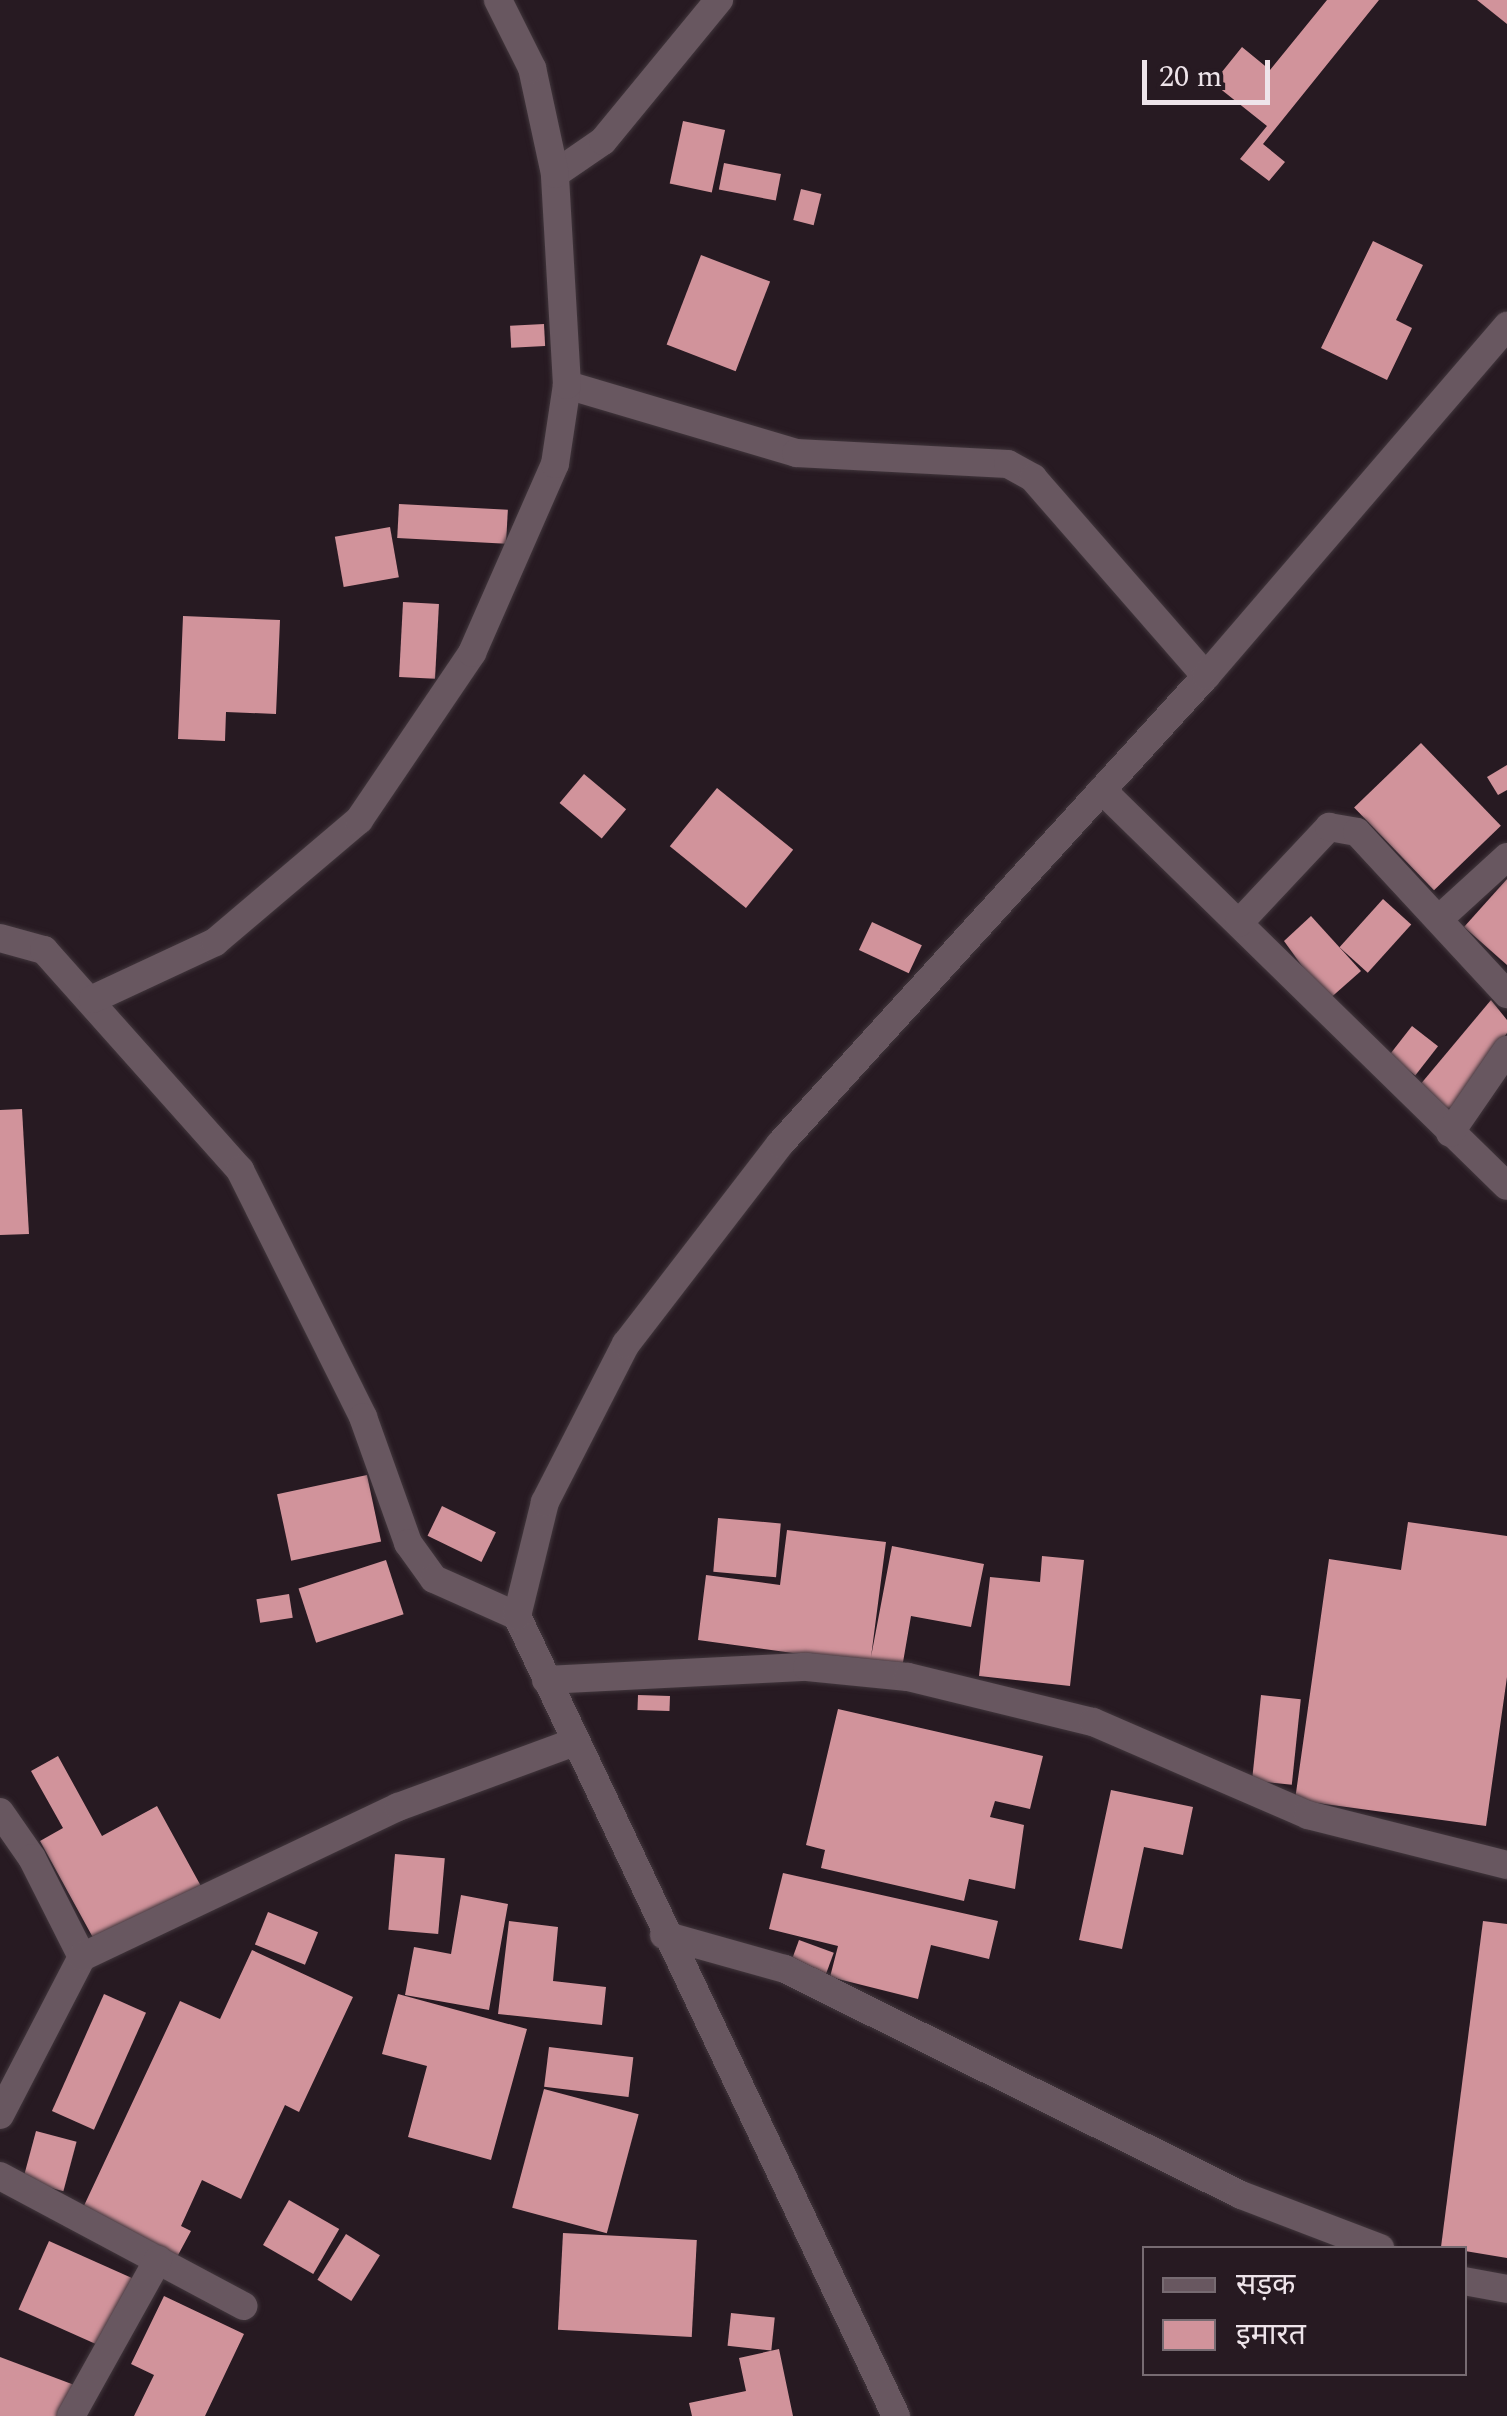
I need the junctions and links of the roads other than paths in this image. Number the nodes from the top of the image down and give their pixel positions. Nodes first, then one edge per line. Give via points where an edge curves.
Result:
1 (498, 0) edge
2 (719, 0) edge
3 (555, 174) junction
4 (1507, 326) edge
5 (567, 385) junction
6 (1206, 676) junction
7 (1102, 790) junction
8 (1507, 857) edge
9 (1439, 919) junction
10 (1239, 922) junction
11 (0, 938) edge
12 (1507, 994) edge
13 (92, 999) junction
14 (1507, 1050) edge
15 (1450, 1133) junction
16 (1507, 1186) edge
17 (517, 1616) junction
18 (546, 1680) junction
19 (575, 1742) junction
20 (0, 1812) edge
21 (1507, 1865) edge
22 (664, 1935) junction
23 (82, 1957) junction
24 (0, 2115) edge
25 (0, 2176) edge
26 (1375, 2246) edge
27 (158, 2260) junction
28 (1467, 2282) edge
29 (1507, 2289) edge
30 (243, 2306) dead end
31 (71, 2416) edge
32 (896, 2416) edge

1 - 3 street via 532,68
2 - 3 street via 603,141
3 - 5 street
4 - 6 street
5 - 6 street via 796,453 1008,464 1034,478
5 - 13 street via 555,464 472,653 359,820 215,942
6 - 7 street
7 - 10 street
7 - 17 street via 780,1144 626,1344 545,1502
8 - 9 street
9 - 10 street via 1357,832 1328,828
9 - 12 street
10 - 15 street
11 - 13 street via 44,950
13 - 17 street via 240,1170 363,1417 408,1543 434,1579
14 - 15 street
15 - 16 street
17 - 18 street
18 - 19 street
18 - 21 street via 807,1667 908,1678 1093,1722 1308,1815
19 - 22 street
19 - 23 street via 398,1807
20 - 23 street via 32,1858
22 - 26 street via 786,1969 1241,2195
22 - 32 street
23 - 24 street
25 - 27 street
27 - 30 street
27 - 31 street
28 - 29 street

